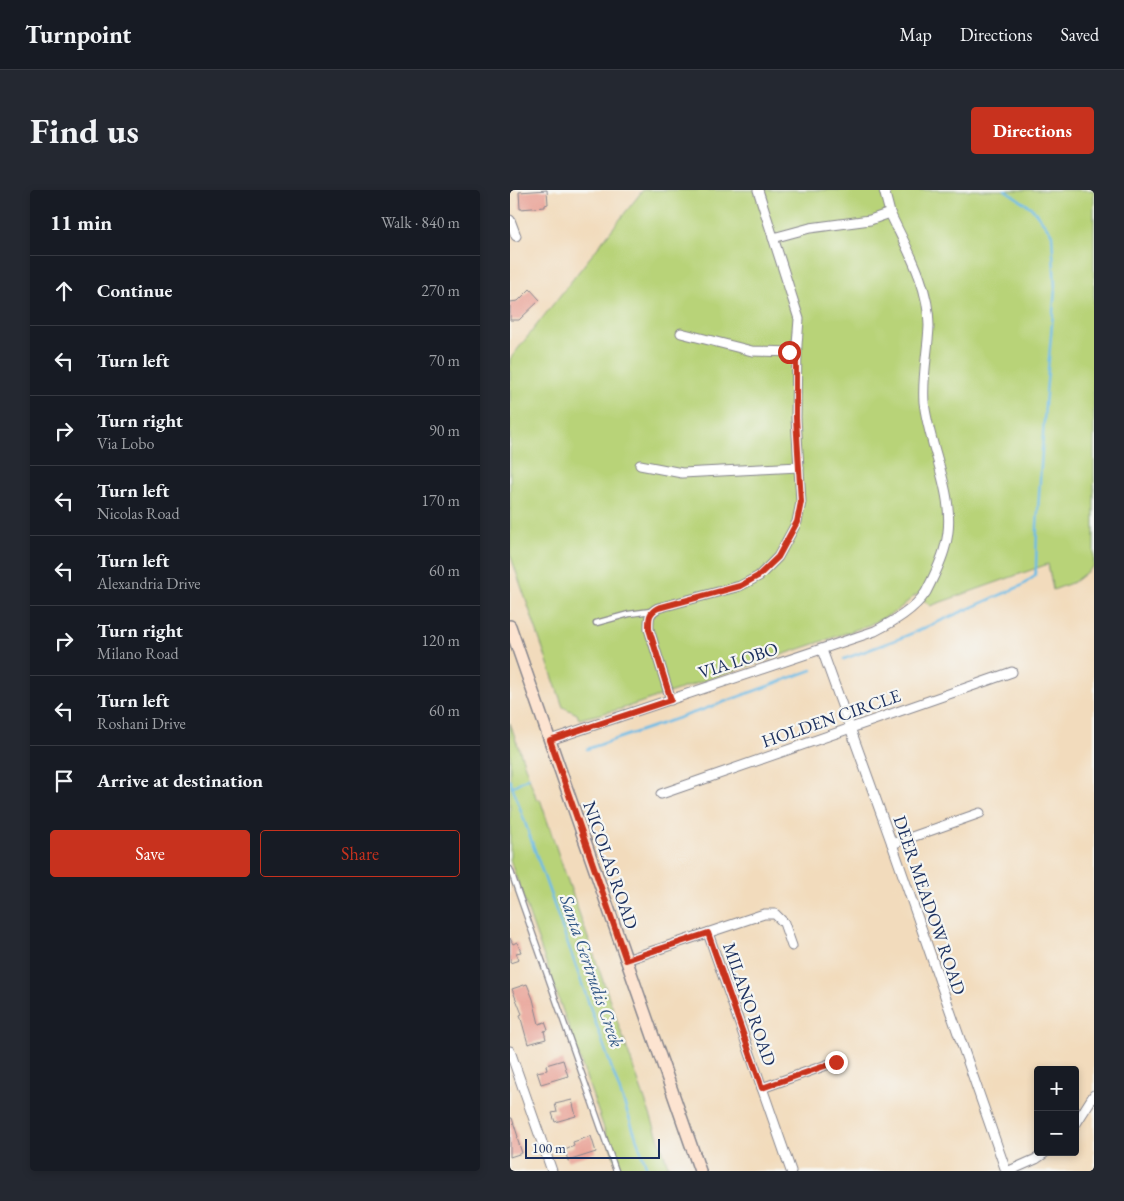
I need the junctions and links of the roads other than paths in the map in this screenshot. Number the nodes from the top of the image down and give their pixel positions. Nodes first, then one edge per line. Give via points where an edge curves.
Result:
1 (758, 190) edge
2 (884, 190) edge
3 (890, 213) junction
4 (510, 220) edge
5 (516, 236) dead end
6 (773, 238) junction
7 (682, 333) dead end
8 (796, 352) junction
9 (640, 465) dead end
10 (799, 467) junction
11 (652, 611) junction
12 (596, 623) dead end
13 (510, 626) edge
14 (822, 650) junction
15 (1012, 672) dead end
16 (671, 700) junction
17 (851, 728) junction
18 (550, 740) junction
19 (661, 794) dead end
20 (980, 813) dead end
21 (892, 844) junction
22 (510, 869) edge
23 (708, 933) junction
24 (792, 946) dead end
25 (626, 960) junction
26 (510, 1051) edge
27 (836, 1062) dead end
28 (762, 1088) junction
29 (1094, 1095) edge
30 (1079, 1119) edge
31 (1040, 1156) edge
32 (552, 1171) edge
33 (616, 1171) edge
34 (700, 1171) edge
35 (791, 1171) edge
36 (1008, 1171) edge

1 - 6 street
2 - 3 street, VIA LOBO
3 - 6 street via 870,220 810,228
3 - 14 street, VIA LOBO via 921,280 927,301 929,326 924,400 948,502 946,547 923,598 911,609 876,632
4 - 5 street
6 - 8 street via 798,319
7 - 8 street via 752,351
8 - 10 street
9 - 10 street via 682,473
10 - 11 street via 801,502 797,522 778,557 758,576 740,586
11 - 12 lane
11 - 16 street via 649,629
13 - 18 main road, NICOLAS ROAD
14 - 16 street, VIA LOBO
14 - 17 street, DEER MEADOW ROAD
15 - 17 street, HOLDEN CIRCLE
16 - 18 street, VIA LOBO
17 - 19 street, HOLDEN CIRCLE
17 - 21 street, DEER MEADOW ROAD
18 - 25 main road, NICOLAS ROAD
20 - 21 street
21 - 36 street, DEER MEADOW ROAD
22 - 33 lane
23 - 24 street via 764,914 774,914 784,923
23 - 25 street
23 - 28 street, MILANO ROAD
25 - 34 main road, NICOLAS ROAD
26 - 32 street
27 - 28 street
28 - 35 street, MILANO ROAD
29 - 30 street
31 - 36 street

